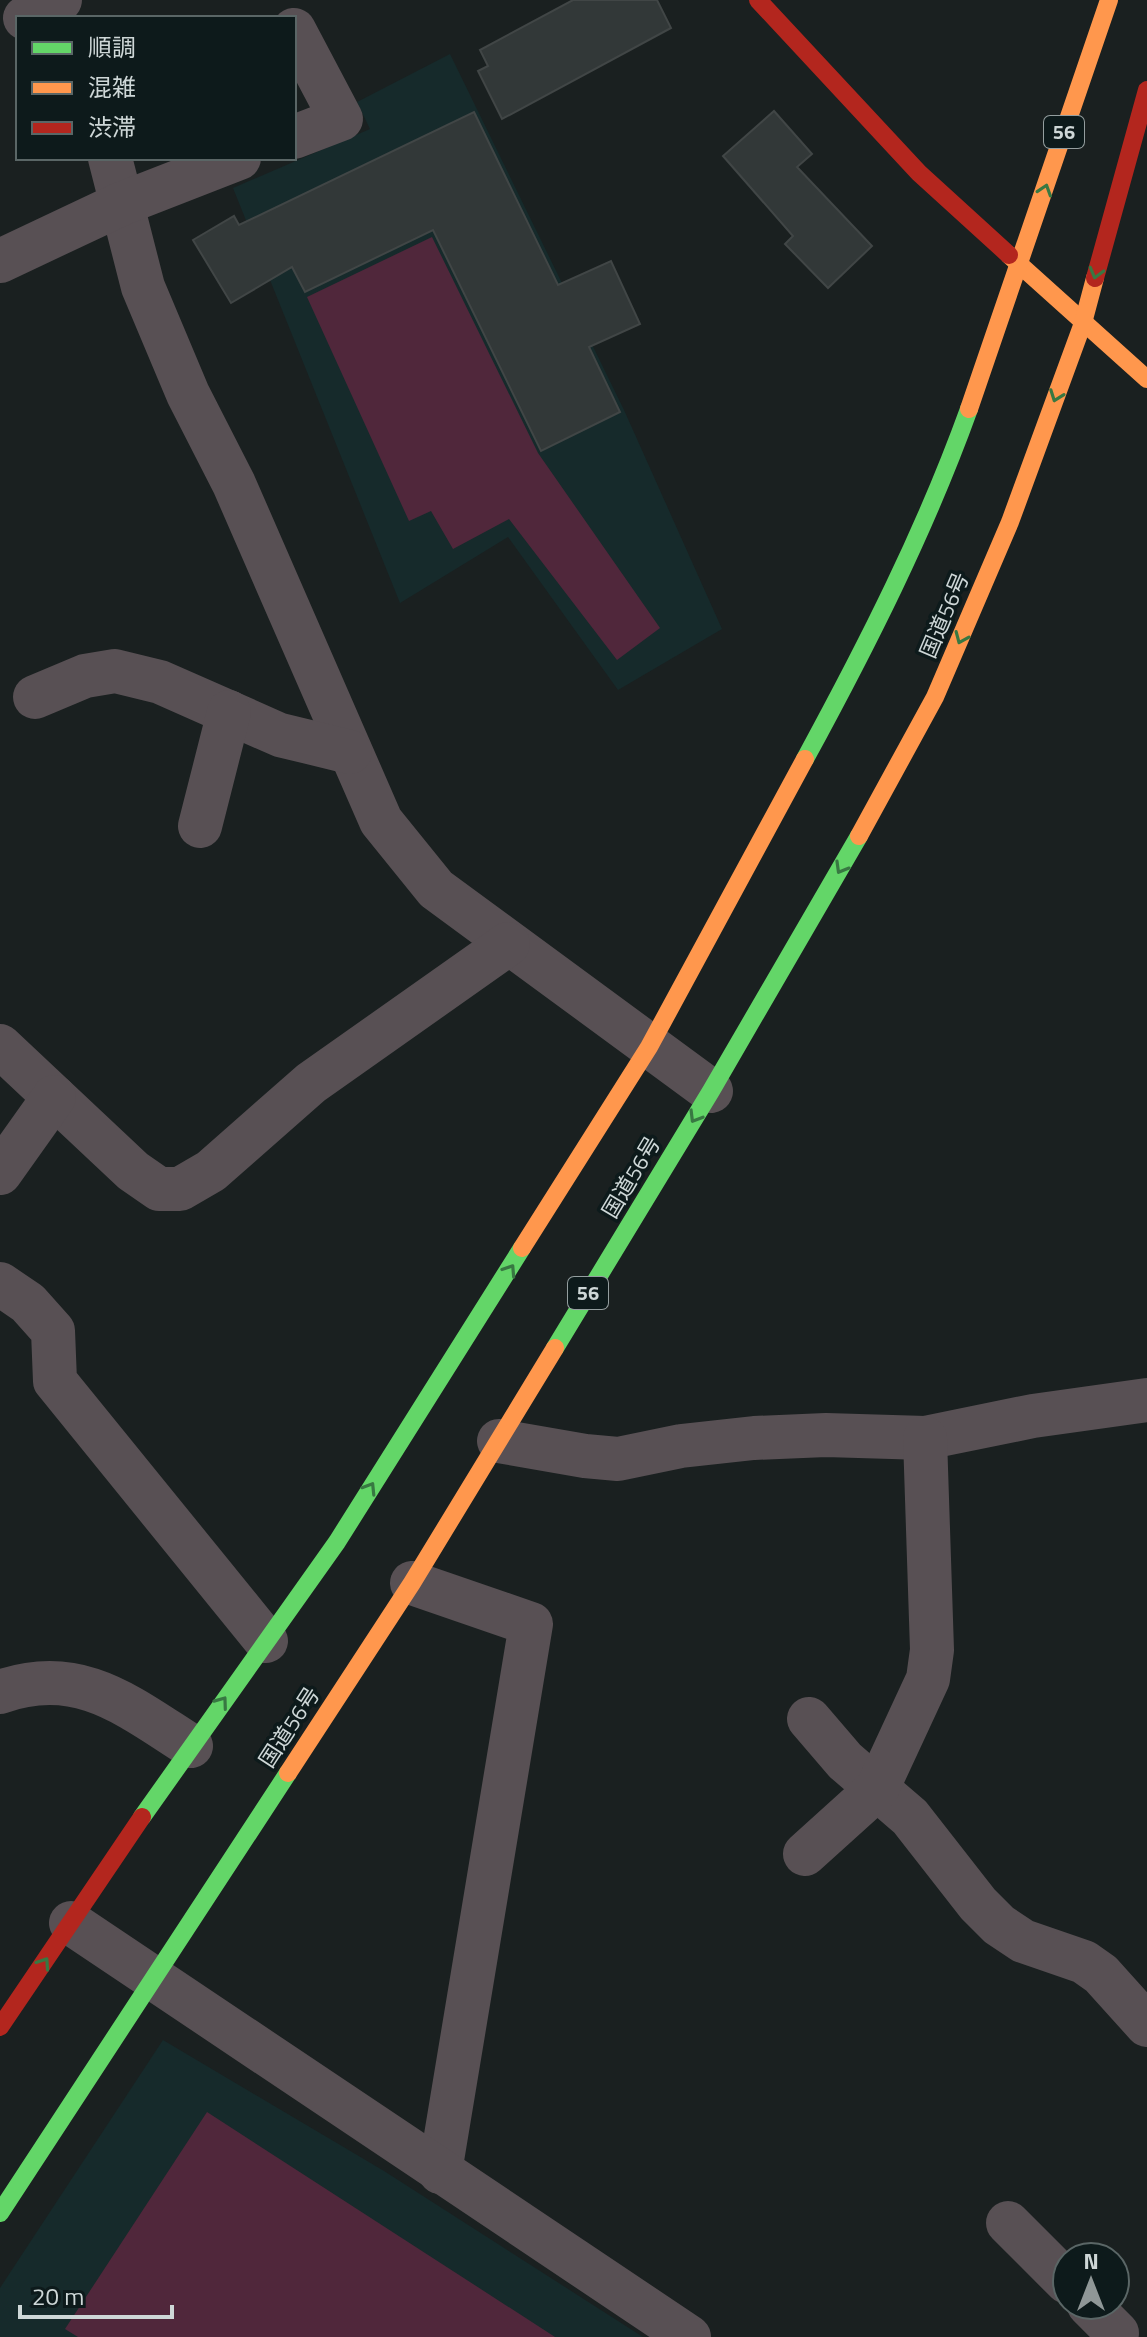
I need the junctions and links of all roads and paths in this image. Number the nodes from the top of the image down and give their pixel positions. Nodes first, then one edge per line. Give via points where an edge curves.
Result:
1 (60, 0) edge
2 (758, 0) edge
3 (1109, 0) edge
4 (29, 16) edge
5 (296, 34) edge
6 (1147, 90) edge
7 (296, 136) edge
8 (110, 160) edge
9 (234, 160) edge
10 (121, 204) junction
11 (0, 261) edge
12 (1020, 264) junction
13 (1083, 323) junction
14 (1147, 379) edge
15 (35, 697) dead end
16 (229, 712) junction
17 (350, 752) junction
18 (200, 826) dead end
19 (508, 944) junction
20 (0, 1046) edge
21 (649, 1047) junction
22 (711, 1091) junction
23 (54, 1097) junction
24 (0, 1173) edge
25 (0, 1284) edge
26 (1147, 1400) edge
27 (925, 1438) junction
28 (499, 1441) junction
29 (412, 1583) junction
30 (266, 1641) junction
31 (0, 1692) edge
32 (809, 1719) dead end
33 (191, 1746) junction
34 (877, 1789) junction
35 (805, 1854) dead end
36 (71, 1923) junction
37 (153, 1979) junction
38 (1147, 2025) edge
39 (0, 2027) edge
40 (440, 2172) junction
41 (0, 2213) edge
42 (1008, 2223) dead end
43 (1051, 2266) edge
44 (1105, 2321) edge
45 (689, 2337) edge
46 (1113, 2337) edge

1 - 4 street
2 - 12 main road via 919,173
12 -> 3 main road, 56
5 - 7 street via 341,119
6 -> 13 main road, 国道56号 / 56
8 - 10 street
9 - 10 street
10 - 11 street
10 - 17 street via 143,287
12 - 13 main road
12 - 21 main road, 56 via 941,486 865,649
13 - 14 main road
13 -> 22 main road, 国道56号 / 56 via 1010,522 935,697
15 - 16 street via 85,676 115,671 160,682
16 - 17 street via 280,735
16 - 18 street
17 - 19 street via 381,821 436,889
19 - 21 street
19 - 23 street via 311,1083 211,1171 180,1189 159,1189 133,1171
20 - 23 street
21 - 22 street
30 -> 21 main road, 56 via 337,1542
22 -> 28 main road, 国道56号 / 56
23 - 24 street
25 - 30 street via 28,1303 53,1331 55,1381
26 - 27 street
27 - 28 street via 754,1438 618,1459
27 - 34 street via 932,1650 928,1679
28 - 29 main road, 国道56号 / 56
29 - 37 main road, 国道56号 / 56
29 - 40 street via 531,1624
33 -> 30 main road, 56
31 - 33 street via 57,1682 108,1694
32 - 34 street
33 - 36 main road, 56
34 - 35 street
34 - 38 street via 910,1817 999,1925 1023,1941 1093,1968
36 - 37 street
39 -> 36 main road, 56
37 - 40 street
37 - 41 main road, 国道56号 / 56
40 - 45 street
42 - 43 street
44 - 46 street via 1117,2333

